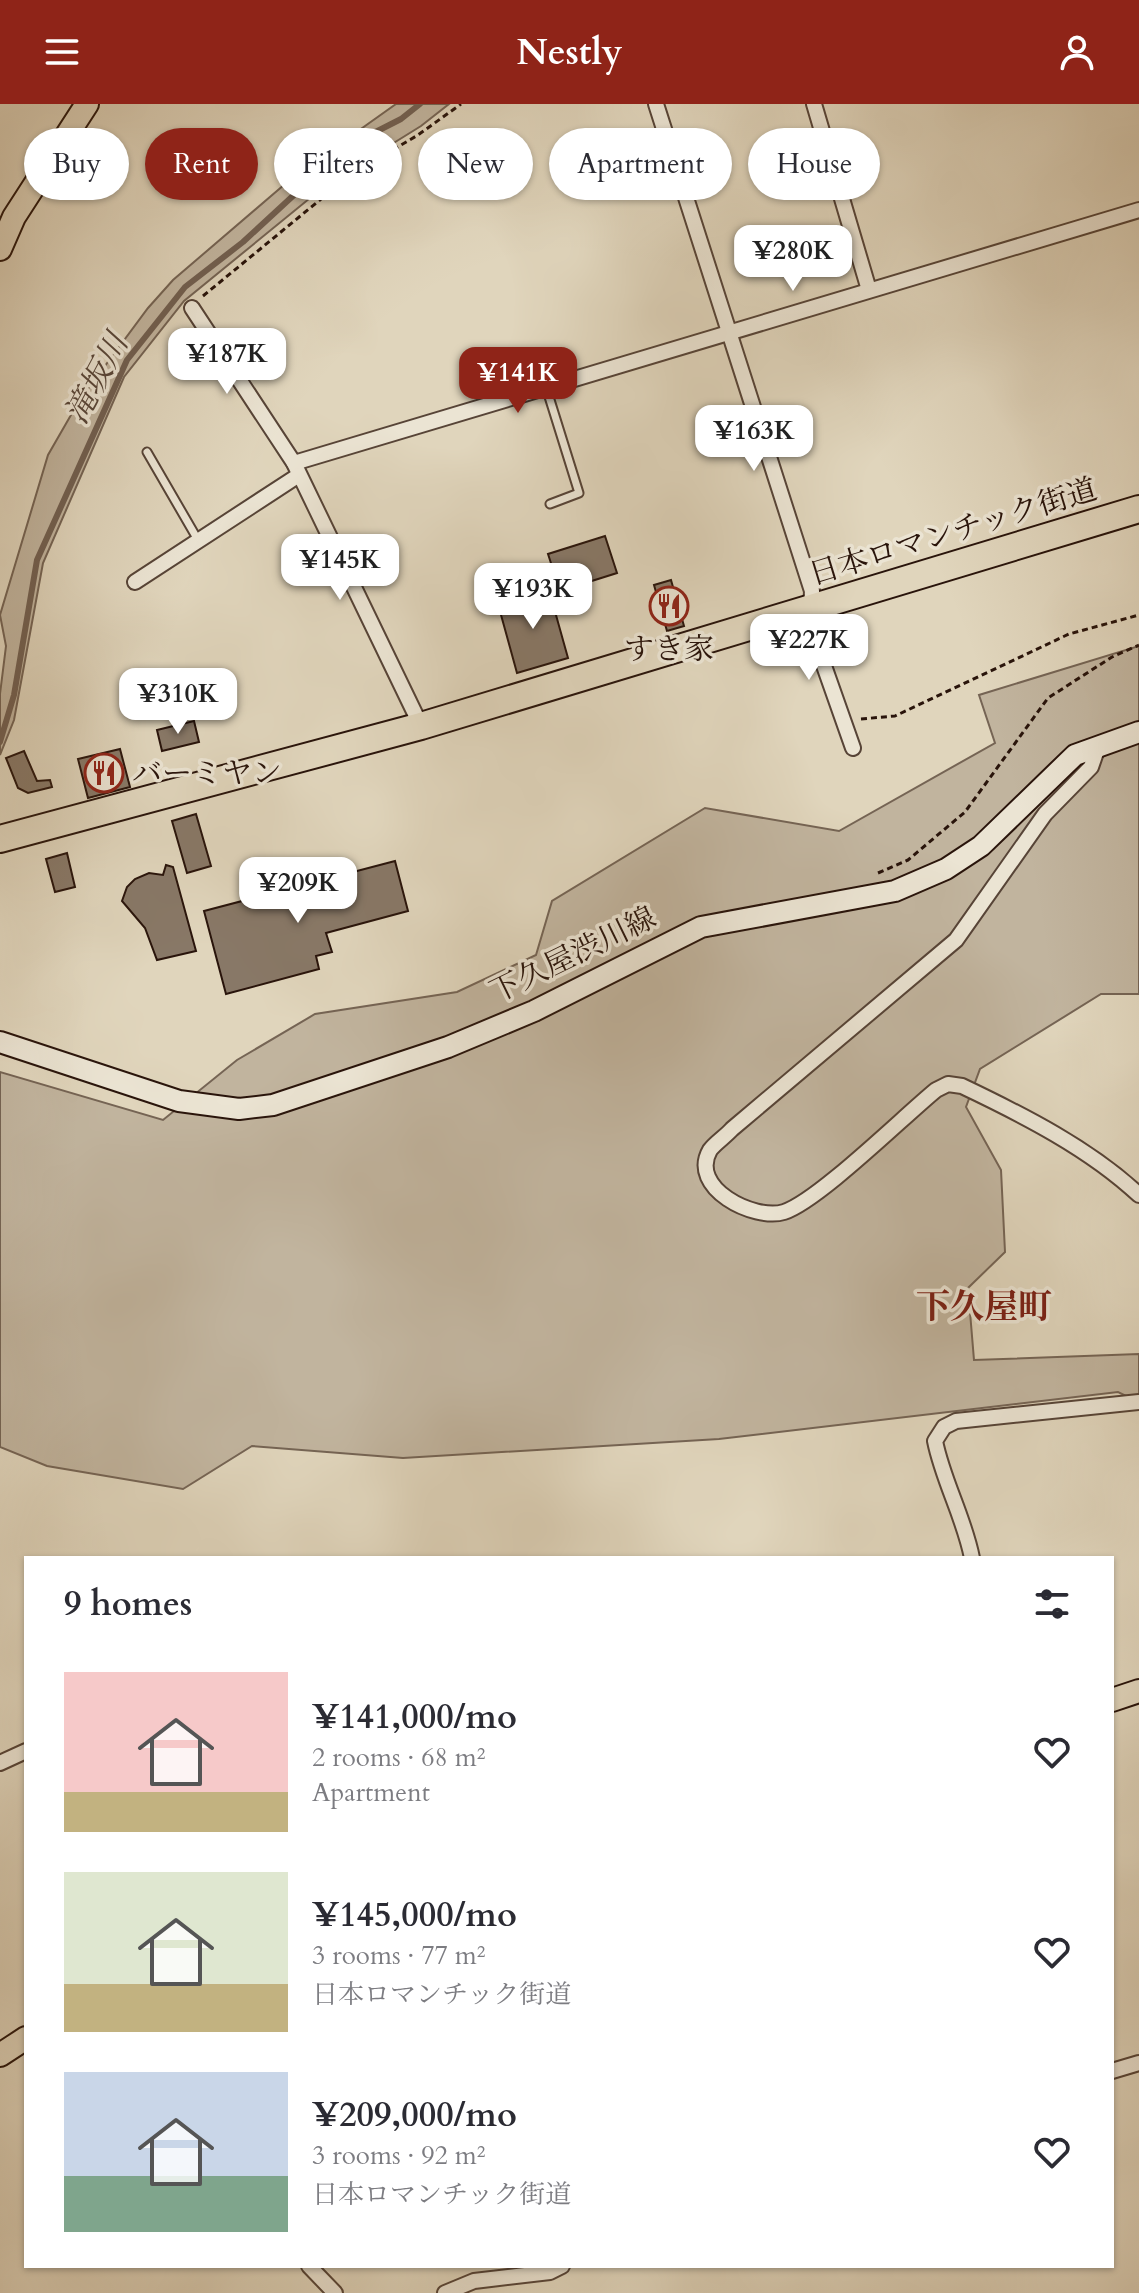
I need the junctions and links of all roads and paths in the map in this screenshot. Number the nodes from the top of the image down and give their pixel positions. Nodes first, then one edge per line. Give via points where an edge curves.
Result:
1 (87, 104) edge
2 (461, 104) edge
3 (656, 104) edge
4 (814, 104) edge
5 (1139, 210) edge
6 (0, 249) edge
7 (869, 290) junction
8 (192, 308) joint
9 (729, 333) junction
10 (546, 387) junction
11 (147, 452) dead end
12 (297, 469) junction
13 (550, 504) dead end
14 (1139, 509) edge
15 (199, 540) junction
16 (135, 582) dead end
17 (812, 608) junction
18 (1139, 615) edge
19 (1139, 645) edge
20 (841, 720) junction
21 (421, 726) junction
22 (1139, 732) edge
23 (1099, 744) junction
24 (853, 748) dead end
25 (0, 839) edge
26 (870, 876) dead end
27 (0, 1042) edge
28 (1139, 1195) edge
29 (1139, 1402) edge
30 (972, 1556) edge
31 (1139, 1691) edge
32 (1114, 1699) edge
33 (24, 1752) edge
34 (0, 1763) edge
35 (24, 2039) edge
36 (0, 2055) edge
37 (1139, 2063) edge
38 (1114, 2070) edge
39 (311, 2268) edge
40 (558, 2268) edge
41 (335, 2293) edge
42 (445, 2293) edge

1 - 6 main road via 22,204
2 - 8 path via 349,176
3 - 9 street
4 - 7 street
5 - 7 street
7 - 9 street
8 - 12 street
9 - 10 street
9 - 17 street via 812,591
10 - 12 street
10 - 13 lane via 579,493
11 - 15 lane
12 - 15 street
12 - 21 street
14 - 17 highway, 日本ロマンチック街道
15 - 16 street
17 - 20 street via 810,626
17 - 21 highway, 日本ロマンチック街道
18 - 20 path via 1069,634 895,716
19 - 26 path via 1048,698 965,812 908,860
20 - 24 street
21 - 25 highway, 日本ロマンチック街道
22 - 23 main road, 下久屋渋川線
23 - 27 main road, 下久屋渋川線 via 1075,755 981,846 946,869 895,891 701,927 534,1011 448,1047 273,1105 239,1109 179,1101
23 - 28 street via 1091,767 1045,814 956,940 732,1129 710,1150 706,1164 716,1189 732,1202 769,1215 785,1212 948,1084 962,1086 1048,1131
29 - 30 street via 956,1421 944,1427 935,1441 938,1458
31 - 32 main road
33 - 34 street
35 - 36 main road
37 - 38 street
39 - 41 street
40 - 42 street via 474,2281

